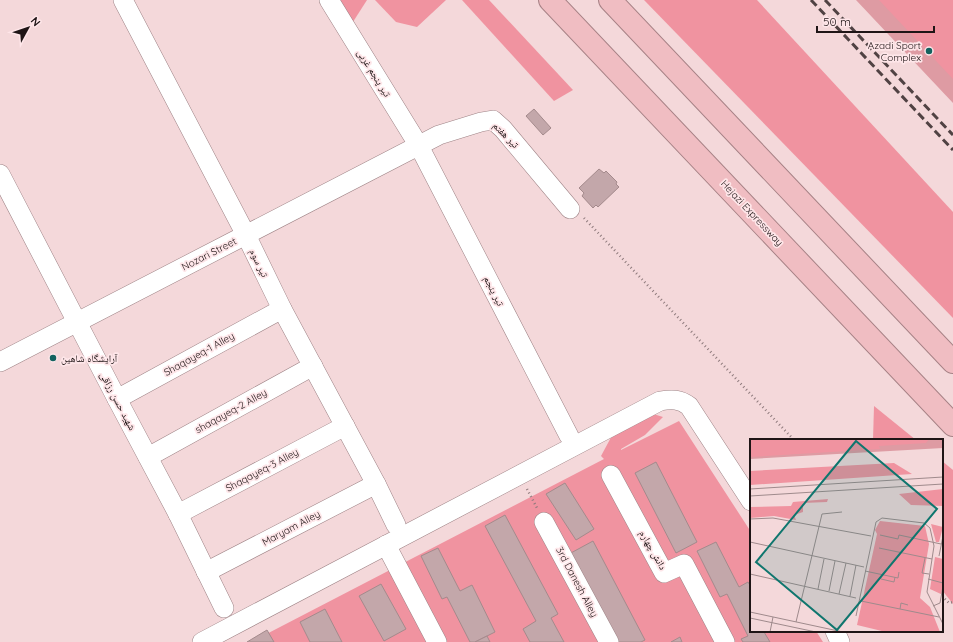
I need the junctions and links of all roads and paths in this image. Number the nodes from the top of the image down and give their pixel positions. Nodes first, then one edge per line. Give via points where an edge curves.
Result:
1 (123, 0) edge
2 (328, 0) edge
3 (610, 0) edge
4 (551, 2) edge
5 (419, 146) junction
6 (0, 174) edge
7 (576, 212) joint
8 (246, 235) junction
9 (282, 309) junction
10 (78, 322) junction
11 (0, 362) edge
12 (953, 362) edge
13 (314, 366) junction
14 (117, 399) junction
15 (953, 425) edge
16 (345, 426) junction
17 (569, 436) dead end
18 (793, 439) edge
19 (148, 457) junction
20 (519, 475) junction
21 (611, 475) dead end
22 (376, 484) junction
23 (750, 499) edge
24 (178, 514) junction
25 (544, 522) joint
26 (396, 525) dead end
27 (386, 545) junction
28 (206, 572) junction
29 (943, 597) edge
30 (953, 602) edge
31 (224, 608) dead end
32 (835, 632) edge
33 (202, 642) edge
34 (437, 642) edge
35 (609, 642) edge
36 (725, 642) edge
37 (840, 642) edge

1 - 8 street, تیر سوم
2 - 5 street, تیر پنجم غربی
3 - 12 highway
4 - 15 highway, Hejazi Expressway
5 - 7 street, تیر هفتم via 439,135 493,120
5 - 8 street, Nozari Street
5 - 17 street, تیر پنجم
6 - 10 street, شهید حسن رزاقی
7 - 18 path
8 - 9 street, تیر سوم
8 - 10 street, Nozari Street
9 - 13 street, تیر سوم
9 - 14 street, Shaqayeq-1 Alley
10 - 11 street, Nozari Street
10 - 14 street, شهید حسن رزاقی
13 - 16 street, تیر سوم
13 - 19 street, shaqayeq-2 Alley
14 - 19 street, شهید حسن رزاقی
16 - 22 street, تیر سوم
16 - 24 street, Shaqayeq-3 Alley
19 - 24 street, شهید حسن رزاقی
20 - 23 street via 660,401 676,400 689,406 696,415
20 - 25 path
20 - 27 street
21 - 36 street, دانش چهارم via 664,573 684,564
22 - 26 street, تیر سوم
22 - 28 street, Maryam Alley
24 - 28 street, شهید حسن رزاقی
25 - 35 street, 3rd Danesh Alley
27 - 33 street
27 - 34 street
28 - 31 street, شهید حسن رزاقی
29 - 30 path via 949,604
32 - 37 street

